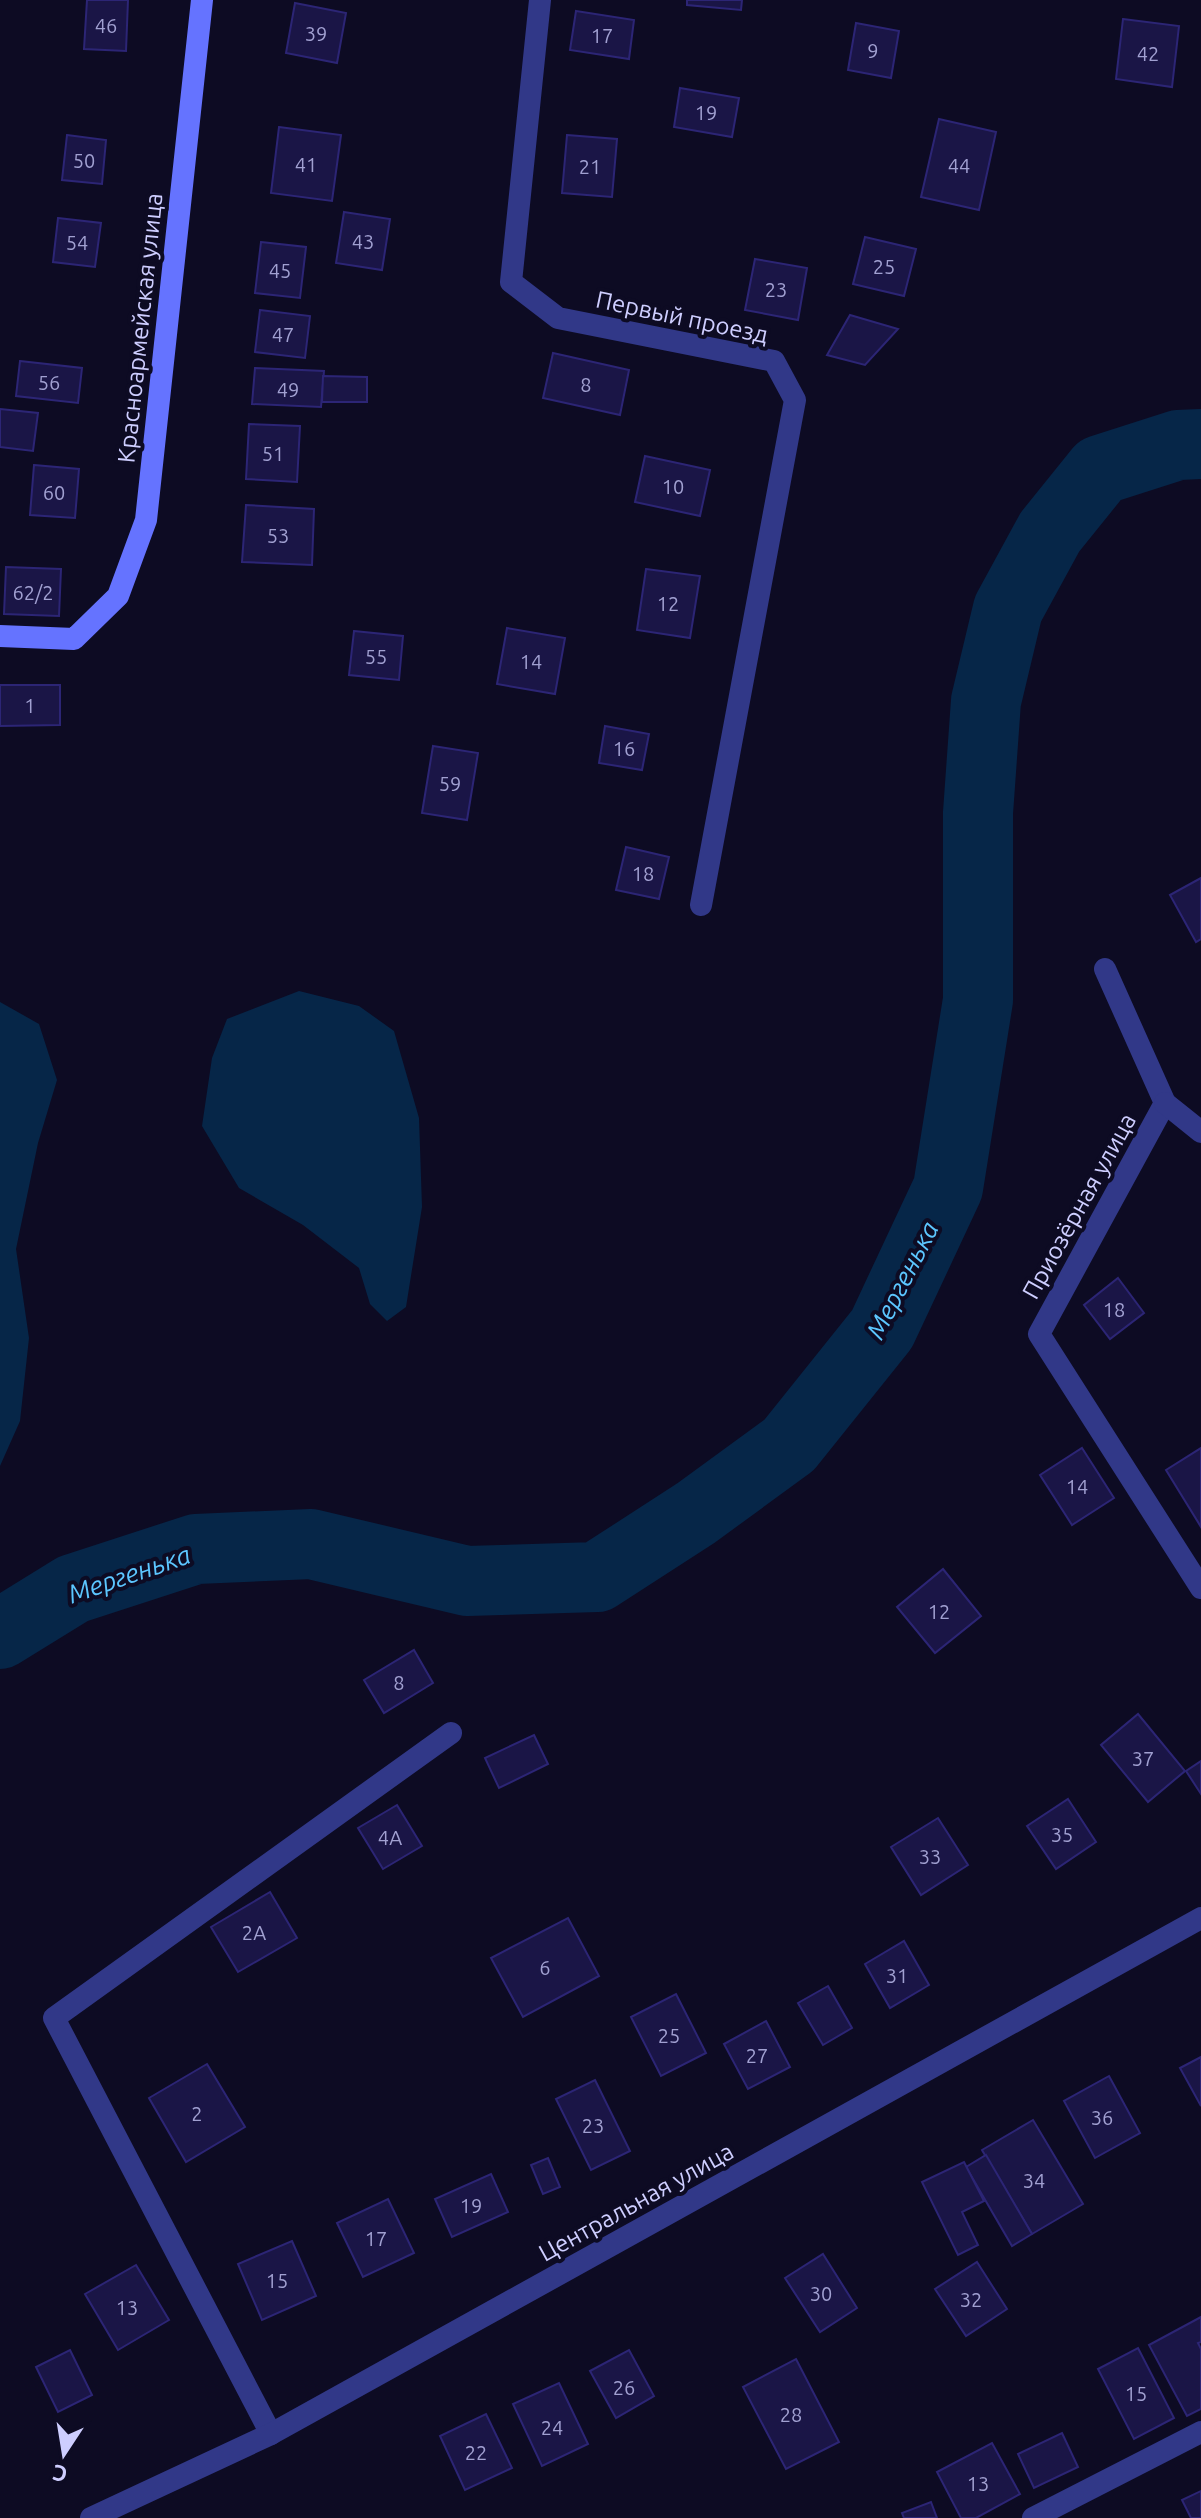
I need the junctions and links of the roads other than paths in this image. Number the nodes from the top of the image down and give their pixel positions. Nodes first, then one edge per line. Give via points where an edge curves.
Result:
1 (202, 0) edge
2 (540, 0) edge
3 (0, 636) edge
4 (701, 905) dead end
5 (1105, 969) dead end
6 (1165, 1103) junction
7 (1201, 1132) edge
8 (1201, 1588) edge
9 (451, 1733) dead end
10 (1201, 1918) edge
11 (1201, 2432) edge
12 (271, 2434) junction
13 (91, 2518) edge
14 (1033, 2518) edge

1 - 3 main road, Красноармейская улица via 146,520 118,596 74,639
2 - 4 street, Первый проезд via 511,282 558,318 774,361 795,400
5 - 6 street, Приозёрная улица
6 - 7 street, Приозёрная улица
6 - 8 street, Приозёрная улица via 1039,1334
9 - 12 street via 54,2018
10 - 12 street, Центральная улица
11 - 14 street
12 - 13 street, Центральная улица

